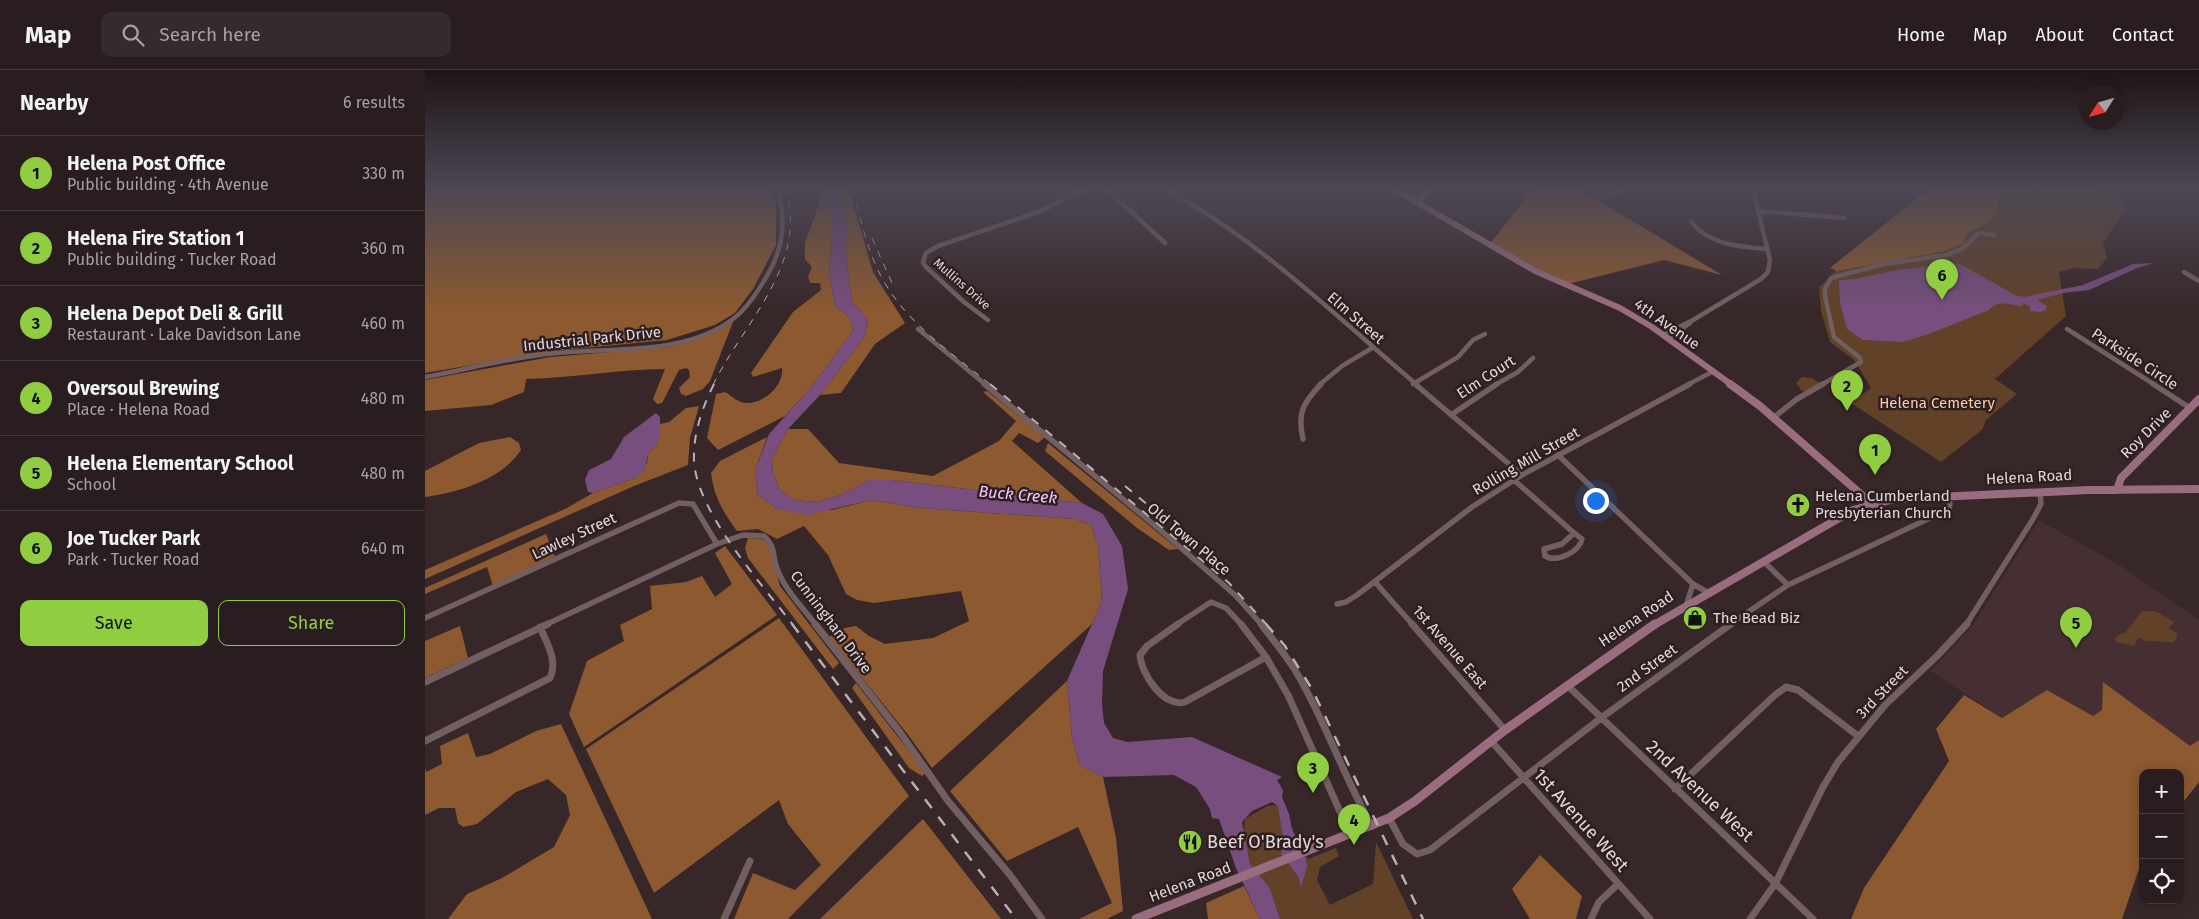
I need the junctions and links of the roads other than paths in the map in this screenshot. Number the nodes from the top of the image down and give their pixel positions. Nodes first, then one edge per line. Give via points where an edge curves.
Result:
1 (780, 230) edge
2 (986, 230) edge
3 (1151, 230) edge
4 (1231, 230) edge
5 (1464, 230) edge
6 (1699, 230) edge
7 (1763, 230) edge
8 (1994, 235) dead end
9 (1165, 243) dead end
10 (1768, 249) junction
11 (926, 253) junction
12 (919, 255) dead end
13 (2185, 272) dead end
14 (2199, 281) edge
15 (988, 320) dead end
16 (918, 329) dead end
17 (2067, 329) dead end
18 (1485, 334) dead end
19 (1665, 336) junction
20 (1372, 348) junction
21 (1533, 358) dead end
22 (1712, 372) junction
23 (425, 377) edge
24 (1413, 384) junction
25 (2199, 399) edge
26 (2190, 408) junction
27 (1451, 415) junction
28 (1773, 418) junction
29 (1303, 439) dead end
30 (1558, 455) junction
31 (1522, 475) junction
32 (1514, 480) junction
33 (2199, 489) edge
34 (2117, 490) junction
35 (2040, 492) junction
36 (1944, 496) junction
37 (1871, 504) junction
38 (1574, 533) junction
39 (717, 544) junction
40 (1763, 561) junction
41 (1375, 582) junction
42 (1693, 584) junction
43 (1788, 585) junction
44 (1707, 592) junction
45 (1687, 603) junction
46 (1337, 604) dead end
47 (425, 618) edge
48 (540, 627) junction
49 (1266, 657) junction
50 (425, 682) edge
51 (1567, 685) junction
52 (1601, 718) junction
53 (1505, 730) junction
54 (1858, 736) junction
55 (425, 741) edge
56 (1491, 741) junction
57 (1523, 778) junction
58 (1675, 789) junction
59 (1389, 818) junction
60 (1372, 826) junction
61 (1350, 834) junction
62 (750, 861) dead end
63 (1618, 884) junction
64 (1775, 884) junction
65 (724, 919) edge
66 (1042, 919) edge
67 (1136, 919) edge
68 (1591, 919) edge
69 (1650, 919) edge
70 (1750, 919) edge
71 (1813, 919) edge

1 - 23 street, Industrial Park Drive via 781,245 774,264 747,305 728,322 691,338 660,346 555,353
2 - 11 street, Mullins Drive
3 - 9 street
4 - 20 street, Elm Street
5 - 19 main road, 4th Avenue via 1529,268 1620,308
6 - 10 street via 1719,241
7 - 10 street
8 - 28 street via 1977,234 1963,248 1947,255 1884,264 1831,278 1825,296 1834,337 1861,362 1797,399
10 - 19 street via 1770,264 1765,275
11 - 12 street
11 - 15 street, Mullins Drive via 923,262 926,267
13 - 14 street
16 - 60 street, Old Town Place via 1165,534 1253,613 1299,677
17 - 26 street, Parkside Circle
18 - 24 street via 1457,357
19 - 22 main road, 4th Avenue
20 - 24 street, Elm Street
20 - 29 street via 1350,359 1311,395 1301,412
21 - 27 street, Elm Court
22 - 28 main road, 4th Avenue
22 - 30 street, Rolling Mill Street
24 - 27 street, Elm Street
25 - 26 main road, Roy Drive
26 - 34 main road, Roy Drive via 2121,478
27 - 31 street, Elm Street
28 - 37 main road, 4th Avenue
30 - 31 street, Rolling Mill Street
30 - 42 street
31 - 32 street, Rolling Mill Street
32 - 38 street
32 - 41 street, Rolling Mill Street via 1472,507
33 - 34 main road, Helena Road
34 - 35 main road, Helena Road
35 - 36 main road, Helena Road
35 - 54 street, 3rd Street via 2041,504 2033,519 1966,625
36 - 37 main road, Helena Road
36 - 43 street, 2nd Street via 1950,504 1949,509
37 - 40 main road, Helena Road via 1836,519
38 - 38 street via 1582,539 1581,544 1556,560 1545,556 1543,551 1546,548 1562,544
39 - 47 street, Lawley Street via 693,504 679,503
39 - 48 street, Cunningham Drive
39 - 66 street, Cunningham Drive via 750,534 764,536 771,542 777,570 789,590 899,731 948,801
40 - 43 street
40 - 44 main road, Helena Road
41 - 46 street, Rolling Mill Street via 1351,599
41 - 53 street, 1st Avenue East
42 - 44 street
42 - 45 street
43 - 52 street, 2nd Street
44 - 45 main road, Helena Road
45 - 51 main road, Helena Road
48 - 50 street, Cunningham Drive
48 - 55 street via 554,672 549,678
49 - 49 street via 1233,615 1215,602 1203,606 1147,646 1139,659 1165,697 1181,703
49 - 61 street via 1289,696
51 - 52 street, 2nd Avenue West
51 - 53 main road, Helena Road
52 - 57 street, 2nd Street
52 - 58 street, 2nd Avenue West
53 - 56 main road, Helena Road
54 - 58 street via 1798,690 1786,687 1767,701 1749,722
54 - 64 street, 3rd Street via 1823,787
56 - 57 street, 1st Avenue West
56 - 59 main road, Helena Road
57 - 59 street, 2nd Street via 1430,850 1417,854 1403,844
57 - 63 street, 1st Avenue West
58 - 64 street, 2nd Avenue West
59 - 60 main road, Helena Road
60 - 61 main road, Helena Road
61 - 67 main road, Helena Road
62 - 65 street
63 - 68 street via 1599,902
63 - 69 street, 1st Avenue West
64 - 70 street, 3rd Street
64 - 71 street, 2nd Avenue West

